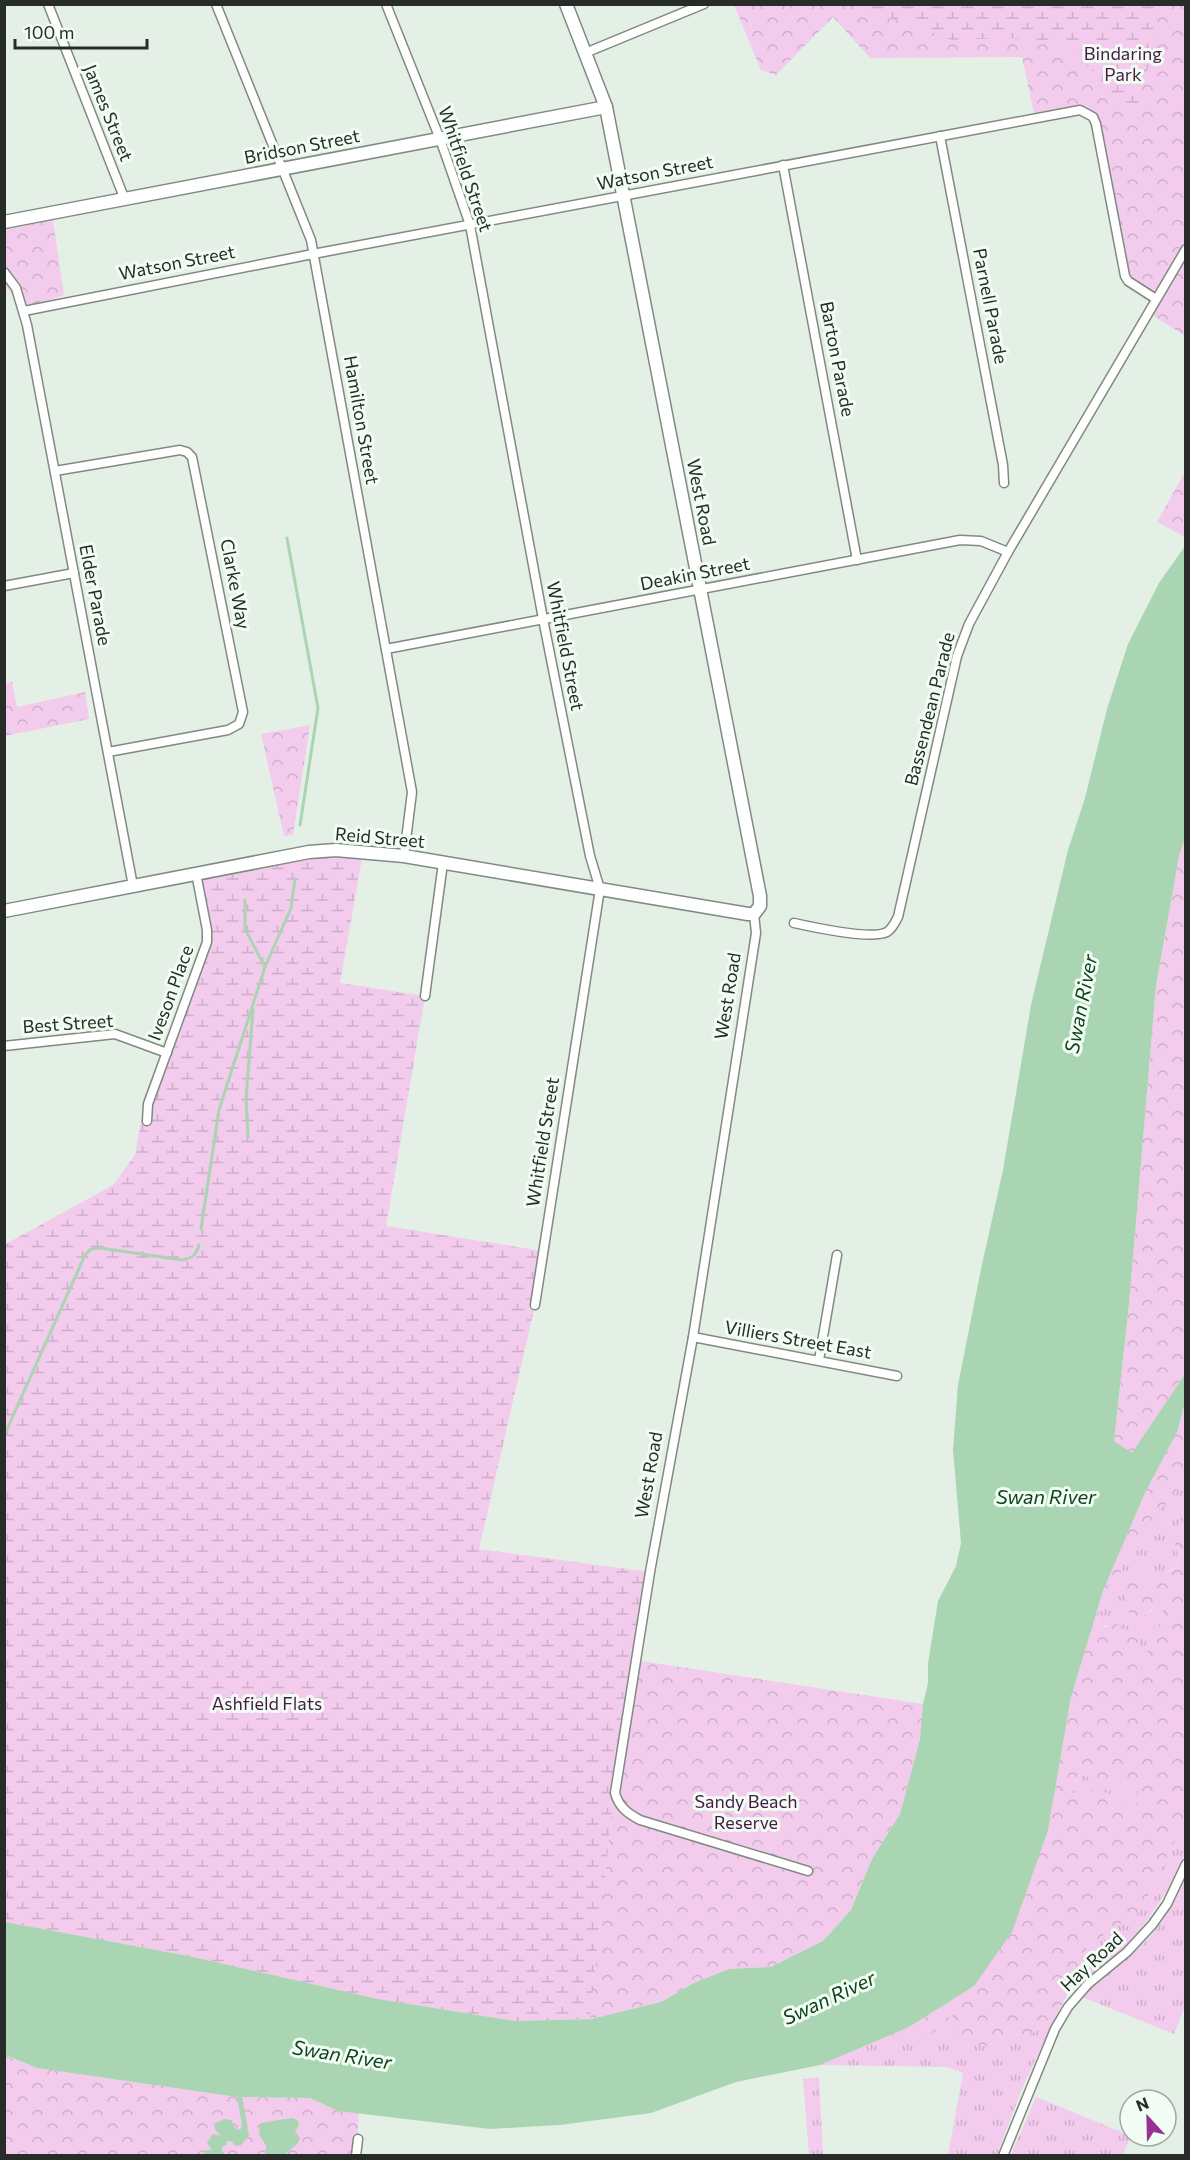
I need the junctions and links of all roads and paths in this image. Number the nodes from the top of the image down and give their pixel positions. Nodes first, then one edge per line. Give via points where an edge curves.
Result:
1 (48, 4) edge
2 (216, 4) edge
3 (386, 4) edge
4 (566, 4) edge
5 (704, 4) edge
6 (585, 53) junction
7 (606, 106) junction
8 (940, 136) junction
9 (440, 139) junction
10 (783, 165) junction
11 (283, 169) junction
12 (623, 196) junction
13 (125, 200) junction
14 (4, 222) edge
15 (470, 225) junction
16 (1185, 249) edge
17 (313, 254) junction
18 (4, 272) edge
19 (1156, 299) junction
20 (24, 311) junction
21 (55, 471) junction
22 (1004, 483) dead end
23 (1008, 552) junction
24 (857, 560) junction
25 (74, 573) junction
26 (4, 586) edge
27 (699, 590) junction
28 (543, 620) junction
29 (386, 649) junction
30 (108, 752) junction
31 (404, 856) junction
32 (443, 863) junction
33 (196, 873) junction
34 (133, 886) junction
35 (600, 889) junction
36 (4, 911) edge
37 (754, 914) junction
38 (794, 923) dead end
39 (425, 996) dead end
40 (4, 1046) edge
41 (167, 1053) junction
42 (147, 1121) dead end
43 (837, 1255) dead end
44 (534, 1305) dead end
45 (693, 1337) junction
46 (819, 1360) junction
47 (897, 1376) dead end
48 (1185, 1864) edge
49 (808, 1871) dead end
50 (357, 2139) dead end
51 (356, 2156) edge
52 (1003, 2156) edge

1 - 13 street, James Street
2 - 11 street, Hamilton Street
3 - 9 street, Whitfield Street
4 - 6 street, West Road
5 - 6 street
6 - 7 street, West Road
7 - 9 street, Bridson Street
7 - 12 street, West Road
8 - 10 street, Watson Street
8 - 19 street, Watson Street via 1070,111 1080,110 1093,117 1125,276
8 - 22 street, Parnell Parade
9 - 11 street, Bridson Street
9 - 15 street, Whitfield Street
10 - 12 street, Watson Street
10 - 24 street, Barton Parade
11 - 13 street, Bridson Street
11 - 17 street, Hamilton Street via 308,230
12 - 15 street, Watson Street
12 - 27 street, West Road
13 - 14 street, Bridson Street
15 - 17 street, Watson Street
15 - 28 street, Whitfield Street
16 - 19 street, Bassendean Parade
17 - 20 street, Watson Street
17 - 29 street, Hamilton Street
18 - 20 street, Elder Parade
19 - 23 street, Bassendean Parade
20 - 21 street, Elder Parade
21 - 25 street, Elder Parade
21 - 30 street, Clarke Way via 180,450 192,457 243,712 240,724 228,730
23 - 24 street, Deakin Street via 971,540
23 - 38 street, Bassendean Parade via 969,624 957,656 894,926 874,935
24 - 27 street, Deakin Street
25 - 26 street
25 - 30 street, Elder Parade
27 - 28 street, Deakin Street
27 - 37 street, West Road via 760,896 760,906
28 - 29 street, Deakin Street
28 - 35 street, Whitfield Street
29 - 31 street, Hamilton Street via 412,792
30 - 34 street, Elder Parade
31 - 32 street, Reid Street
31 - 33 street, Reid Street via 323,851
32 - 35 street, Reid Street
32 - 39 street
33 - 34 street, Reid Street
33 - 41 street, Iveson Place via 208,936
34 - 36 street, Reid Street
35 - 37 street, Reid Street
35 - 44 street, Whitfield Street
37 - 45 street, West Road via 756,933
40 - 41 street, Best Street via 115,1034
41 - 42 street, Iveson Place via 148,1104
43 - 46 street
45 - 46 street, Villiers Street East
45 - 49 street, West Road via 615,1793 626,1813 640,1820
46 - 47 street, Villiers Street East
48 - 52 street, Hay Road via 1167,1904 1152,1925 1068,2007 1055,2029
50 - 51 street

